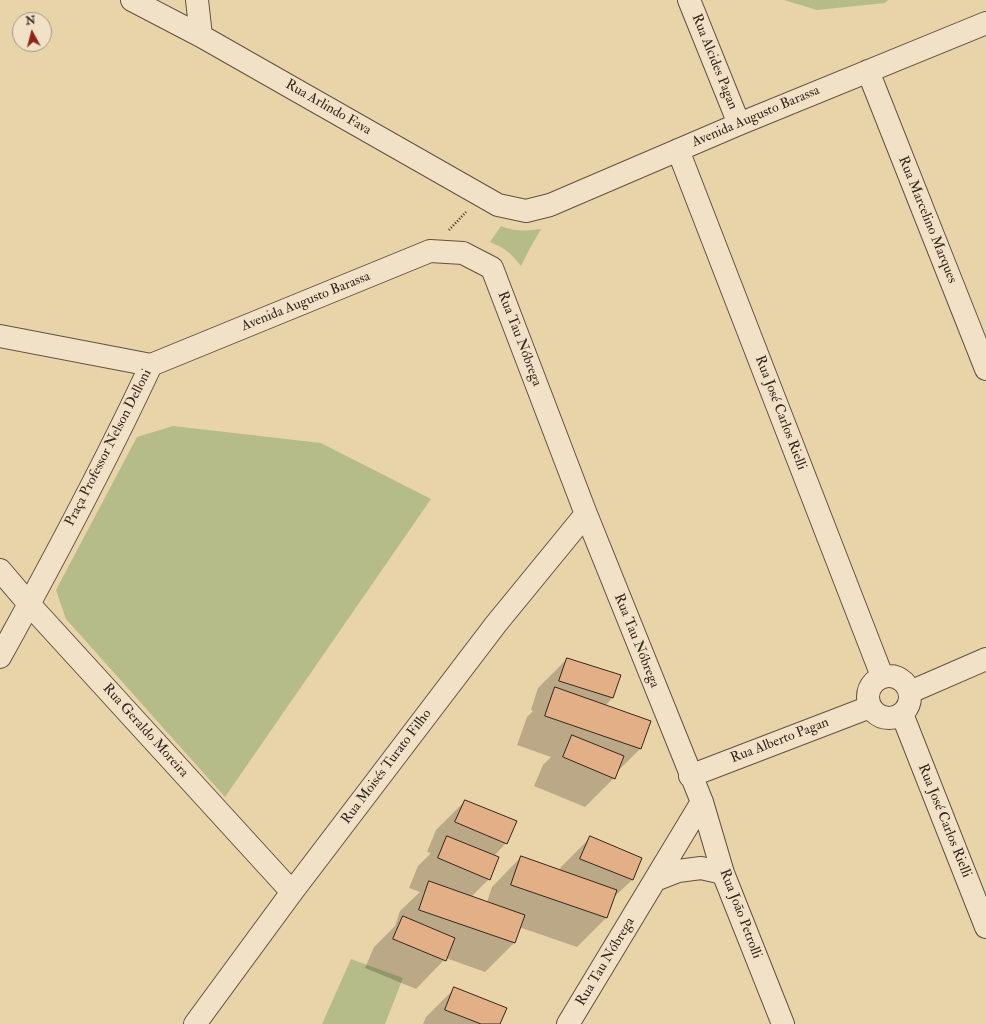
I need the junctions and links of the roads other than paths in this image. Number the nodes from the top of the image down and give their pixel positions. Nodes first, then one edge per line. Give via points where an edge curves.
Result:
1 (132, 0) edge
2 (197, 0) edge
3 (690, 0) edge
4 (986, 23) edge
5 (201, 36) junction
6 (868, 71) junction
7 (739, 124) junction
8 (678, 150) junction
9 (526, 211) joint
10 (463, 253) joint
11 (0, 336) edge
12 (151, 365) junction
13 (986, 368) edge
14 (586, 514) junction
15 (0, 570) edge
16 (29, 604) junction
17 (0, 657) edge
18 (986, 659) edge
19 (882, 676) junction
20 (910, 692) junction
21 (870, 707) junction
22 (902, 714) junction
23 (690, 776) junction
24 (702, 802) junction
25 (723, 873) junction
26 (655, 880) junction
27 (292, 892) junction
28 (986, 927) edge
29 (195, 1024) edge
30 (568, 1024) edge
31 (783, 1024) edge

1 - 5 street, Rua Arlindo Fava
2 - 5 street
3 - 7 street, Rua Alcides Pagan
4 - 6 street, Avenida Augusto Barassa
5 - 9 street, Rua Arlindo Fava via 482,196 498,204
6 - 7 street, Avenida Augusto Barassa
6 - 13 street, Rua Marcelino Marques
7 - 8 street, Avenida Augusto Barassa
8 - 9 street, Avenida Augusto Barassa via 550,205
8 - 19 street, Rua José Carlos Rielli
10 - 12 street, Avenida Augusto Barassa via 430,251
10 - 14 street, Rua Tau Nóbrega via 492,268
11 - 12 street, Praça Professor Nelson Delloni
12 - 16 street, Praça Professor Nelson Delloni
14 - 23 street, Rua Tau Nóbrega
14 - 27 street, Rua Moisés Turato Filho via 496,624
15 - 16 street, Rua Geraldo Moreira
16 - 17 street, Praça Professor Nelson Delloni
16 - 27 street, Rua Geraldo Moreira
18 - 20 street
19 - 20 street via 894,676 905,682
19 - 21 street via 874,681 869,689
20 - 22 street via 909,704
21 - 22 street via 878,716 890,718
21 - 23 street, Rua Alberto Pagan
22 - 28 street, Rua José Carlos Rielli
23 - 24 street, Rua Tau Nóbrega
24 - 25 street, Rua João Petrolli
24 - 26 street, Rua Tau Nóbrega
25 - 26 street via 702,868 678,871
25 - 31 street, Rua João Petrolli
26 - 30 street, Rua Tau Nóbrega
27 - 29 street, Rua Moisés Turato Filho

